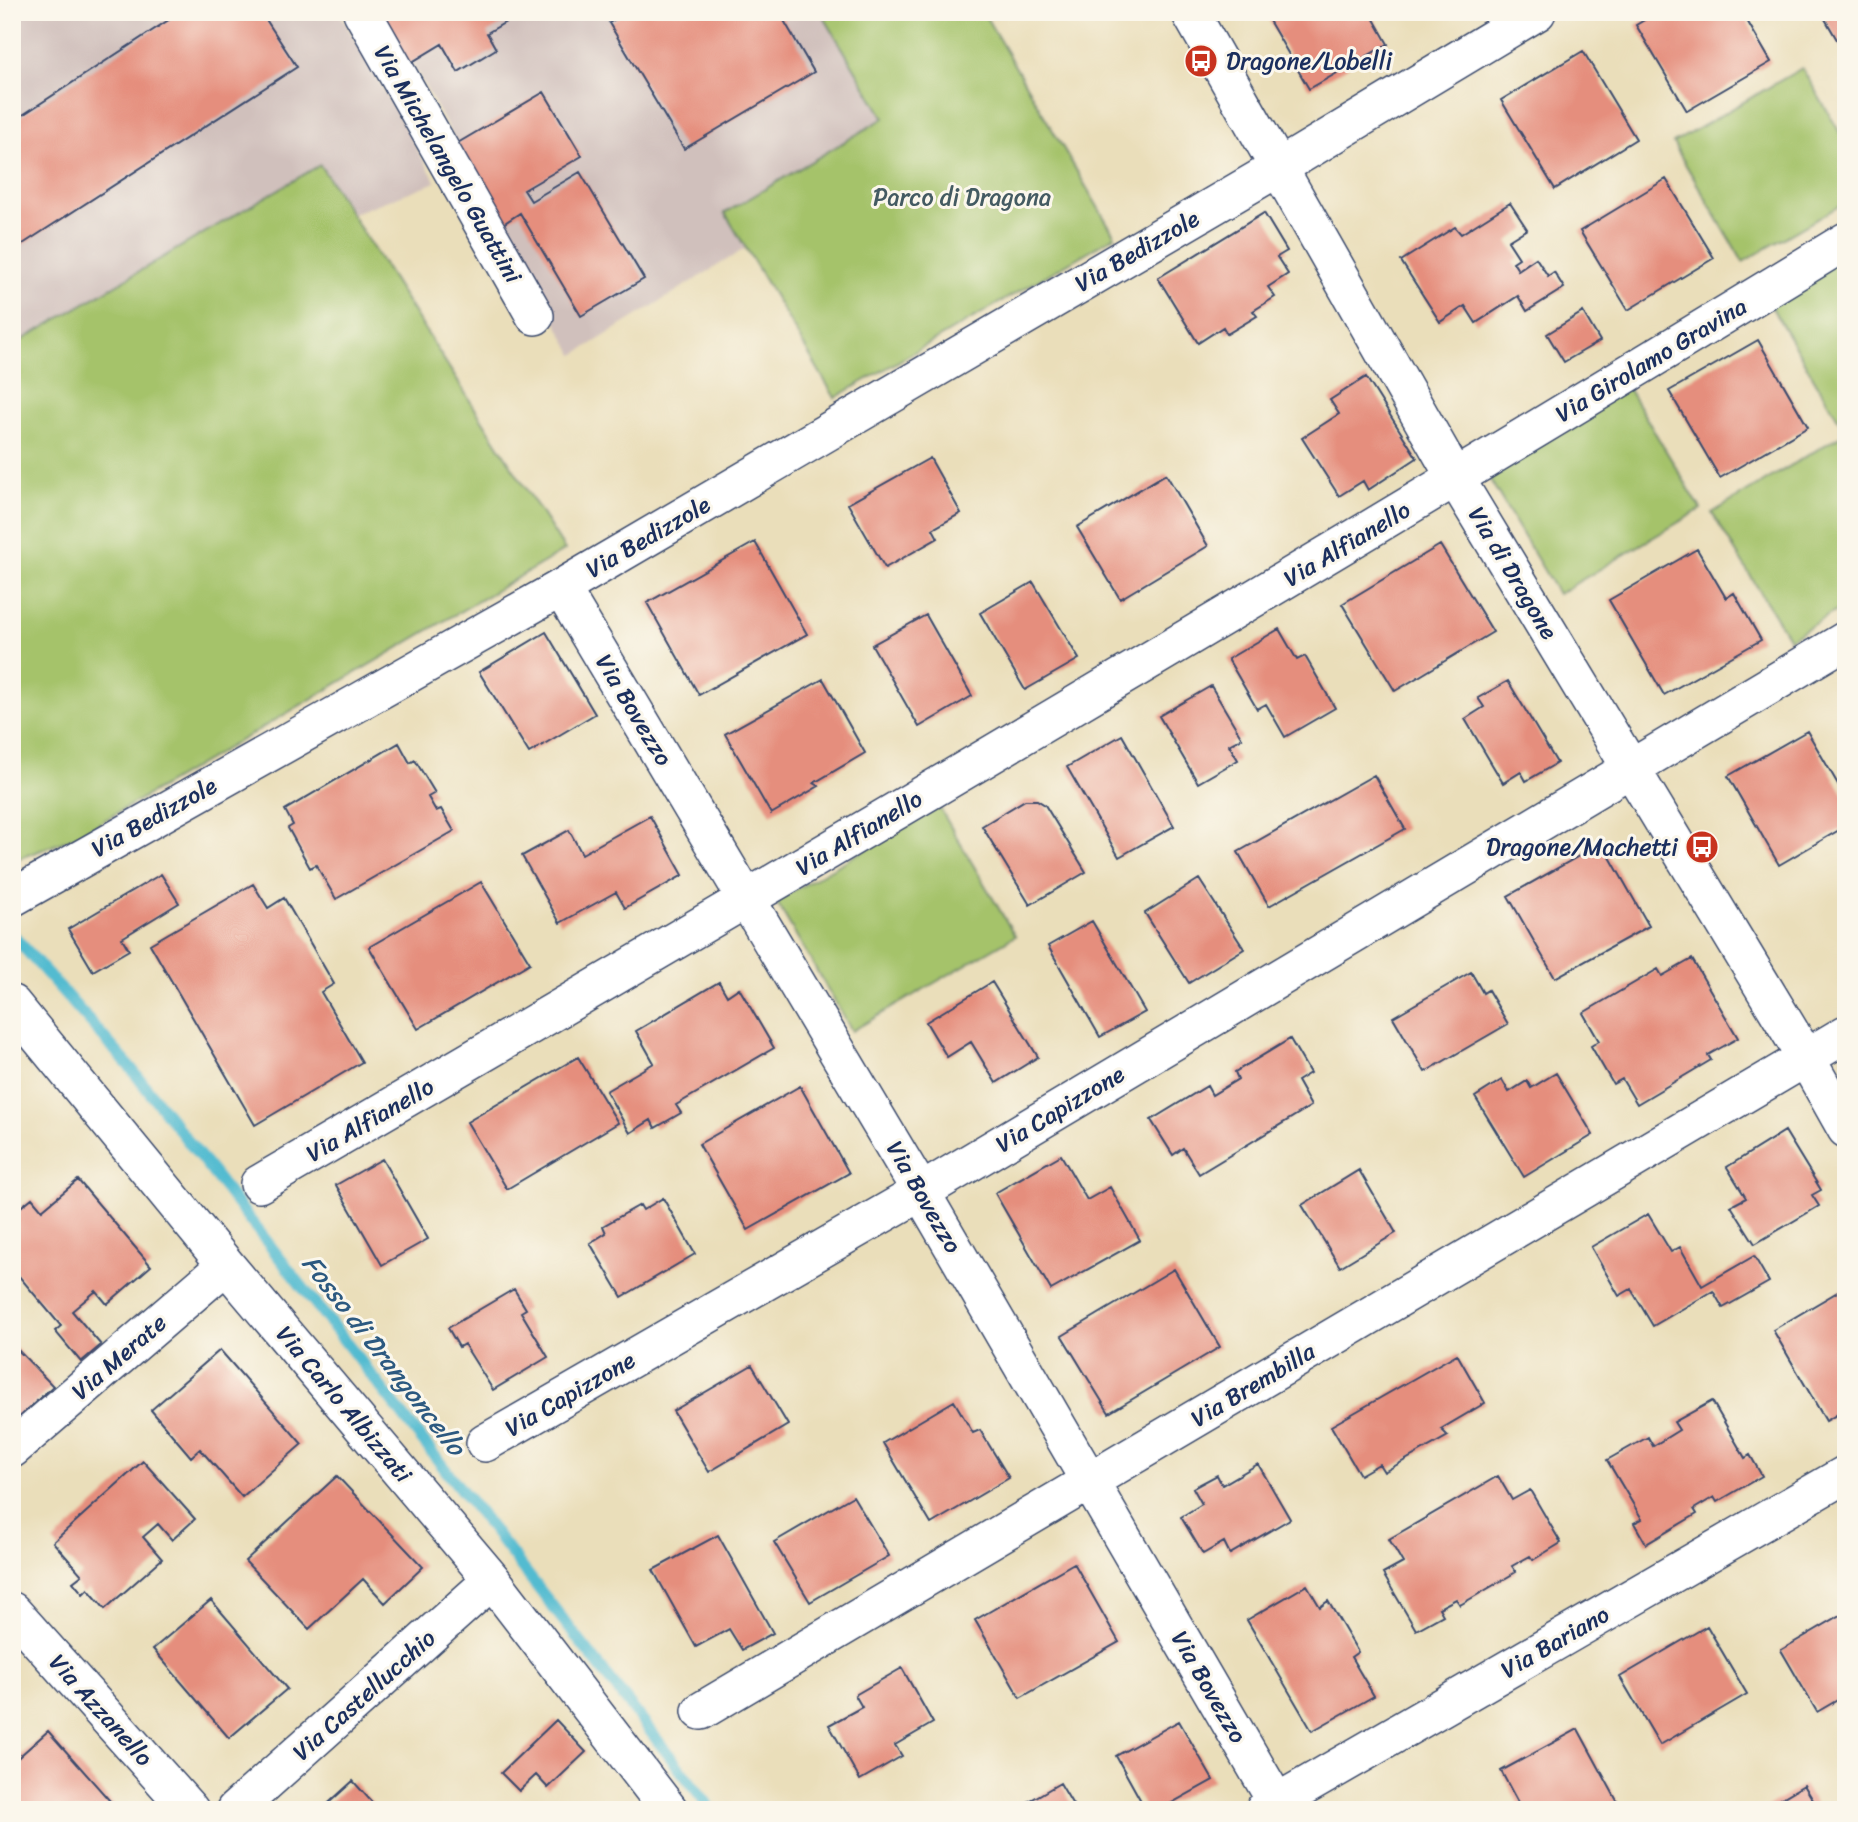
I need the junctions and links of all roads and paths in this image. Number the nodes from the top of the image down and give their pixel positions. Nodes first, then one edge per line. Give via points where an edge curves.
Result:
1 (362, 12) edge
2 (1190, 12) edge
3 (1537, 12) edge
4 (1278, 168) junction
5 (1846, 241) edge
6 (535, 316) dead end
7 (1456, 479) junction
8 (561, 588) junction
9 (1846, 640) edge
10 (1631, 770) junction
11 (21, 892) edge
12 (748, 900) junction
13 (12, 1004) edge
14 (1846, 1034) edge
15 (1806, 1058) junction
16 (1846, 1129) edge
17 (259, 1184) dead end
18 (921, 1192) junction
19 (226, 1265) junction
20 (485, 1443) dead end
21 (12, 1449) edge
22 (1846, 1474) edge
23 (1088, 1482) junction
24 (492, 1580) junction
25 (12, 1611) edge
26 (701, 1712) dead end
27 (1274, 1807) edge
28 (190, 1810) edge
29 (235, 1810) edge
30 (669, 1810) edge

1 - 6 street, Via Michelangelo Guattini
2 - 4 street, Via di Dragone
3 - 4 street, Via Bedizzole
4 - 7 street, Via di Dragone
4 - 8 street, Via Bedizzole
5 - 7 street, Via Girolamo Gravina
7 - 10 street, Via di Dragone
7 - 12 street, Via Alfianello
8 - 11 street, Via Bedizzole
8 - 12 street, Via Bovezzo
9 - 10 street, Via Capizzone
10 - 15 street, Via di Dragone
10 - 18 street, Via Capizzone
12 - 17 street, Via Alfianello
12 - 18 street, Via Bovezzo
13 - 19 street, Via Carlo Albizzati
14 - 15 street, Via Brembilla
15 - 16 street, Via di Dragone
15 - 23 street, Via Brembilla
18 - 20 street, Via Capizzone
18 - 23 street, Via Bovezzo
19 - 21 street, Via Merate
19 - 24 street, Via Carlo Albizzati
22 - 27 street, Via Bariano
23 - 26 street, Via Brembilla
23 - 27 street, Via Bovezzo
24 - 29 street, Via Castellucchio
24 - 30 street, Via Carlo Albizzati
25 - 28 street, Via Azzanello

